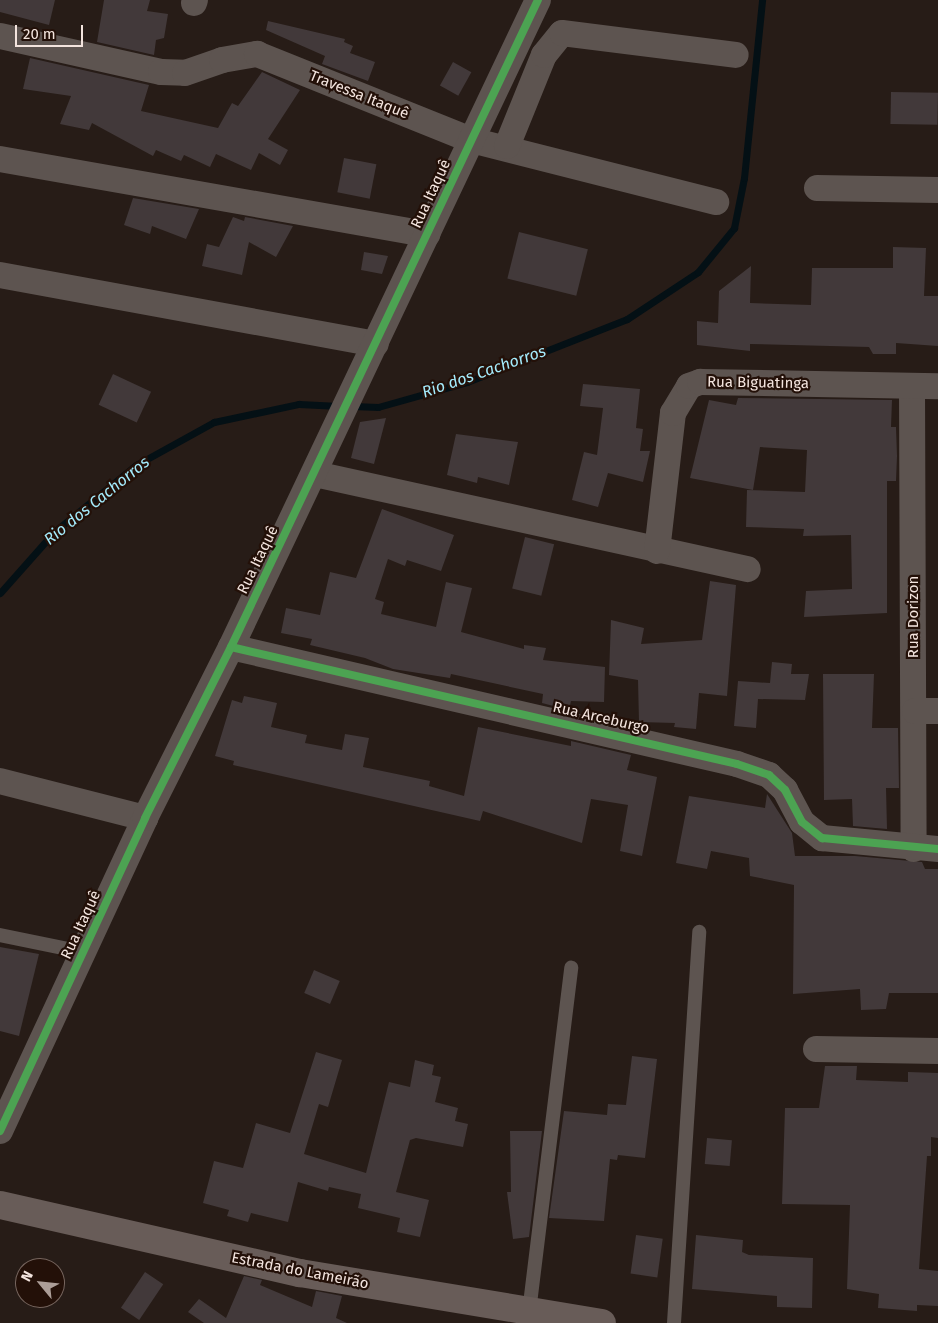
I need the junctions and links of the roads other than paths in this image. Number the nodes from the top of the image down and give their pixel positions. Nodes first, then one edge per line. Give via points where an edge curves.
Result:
1 (538, 0) edge
2 (0, 36) edge
3 (736, 55) dead end
4 (471, 140) junction
5 (507, 146) junction
6 (0, 159) edge
7 (817, 188) dead end
8 (938, 190) edge
9 (716, 202) dead end
10 (427, 234) junction
11 (0, 275) edge
12 (376, 344) junction
13 (912, 386) junction
14 (938, 386) edge
15 (315, 474) junction
16 (657, 551) junction
17 (748, 569) dead end
18 (231, 647) junction
19 (926, 711) edge
20 (0, 781) edge
21 (145, 818) junction
22 (926, 849) edge
23 (699, 932) dead end
24 (0, 935) edge
25 (83, 952) junction
26 (571, 968) dead end
27 (816, 1049) dead end
28 (938, 1051) edge
29 (0, 1131) edge
30 (0, 1205) edge
31 (529, 1312) junction
32 (602, 1323) edge
33 (674, 1323) edge

1 - 4 street, Rua Itaquê
2 - 4 street, Travessa Itaquê via 162,72 185,73 222,60 257,54
3 - 5 street via 562,33 551,42 544,55
4 - 5 street, Travessa Itaquê
4 - 10 street, Rua Itaquê
5 - 9 street, Travessa Itaquê
6 - 10 street
7 - 8 street
10 - 12 street, Rua Itaquê
11 - 12 street
12 - 15 street, Rua Itaquê
13 - 14 street, Rua Biguatinga
13 - 16 street, Rua Biguatinga via 700,382 689,386 673,413
13 - 19 street, Rua Dorizon
15 - 16 street
15 - 18 street, Rua Itaquê
16 - 17 street
18 - 21 street, Rua Itaquê
18 - 22 street, Rua Arceburgo via 737,764 769,775 785,790 802,822 822,838
19 - 22 street, Rua Dorizon
20 - 21 street
21 - 25 street, Rua Itaquê
23 - 33 lane
24 - 25 lane
25 - 29 street, Rua Itaquê
26 - 31 lane
27 - 28 street
30 - 31 main road, Estrada do Lameirão via 300,1273
31 - 32 main road, Estrada do Lameirão

